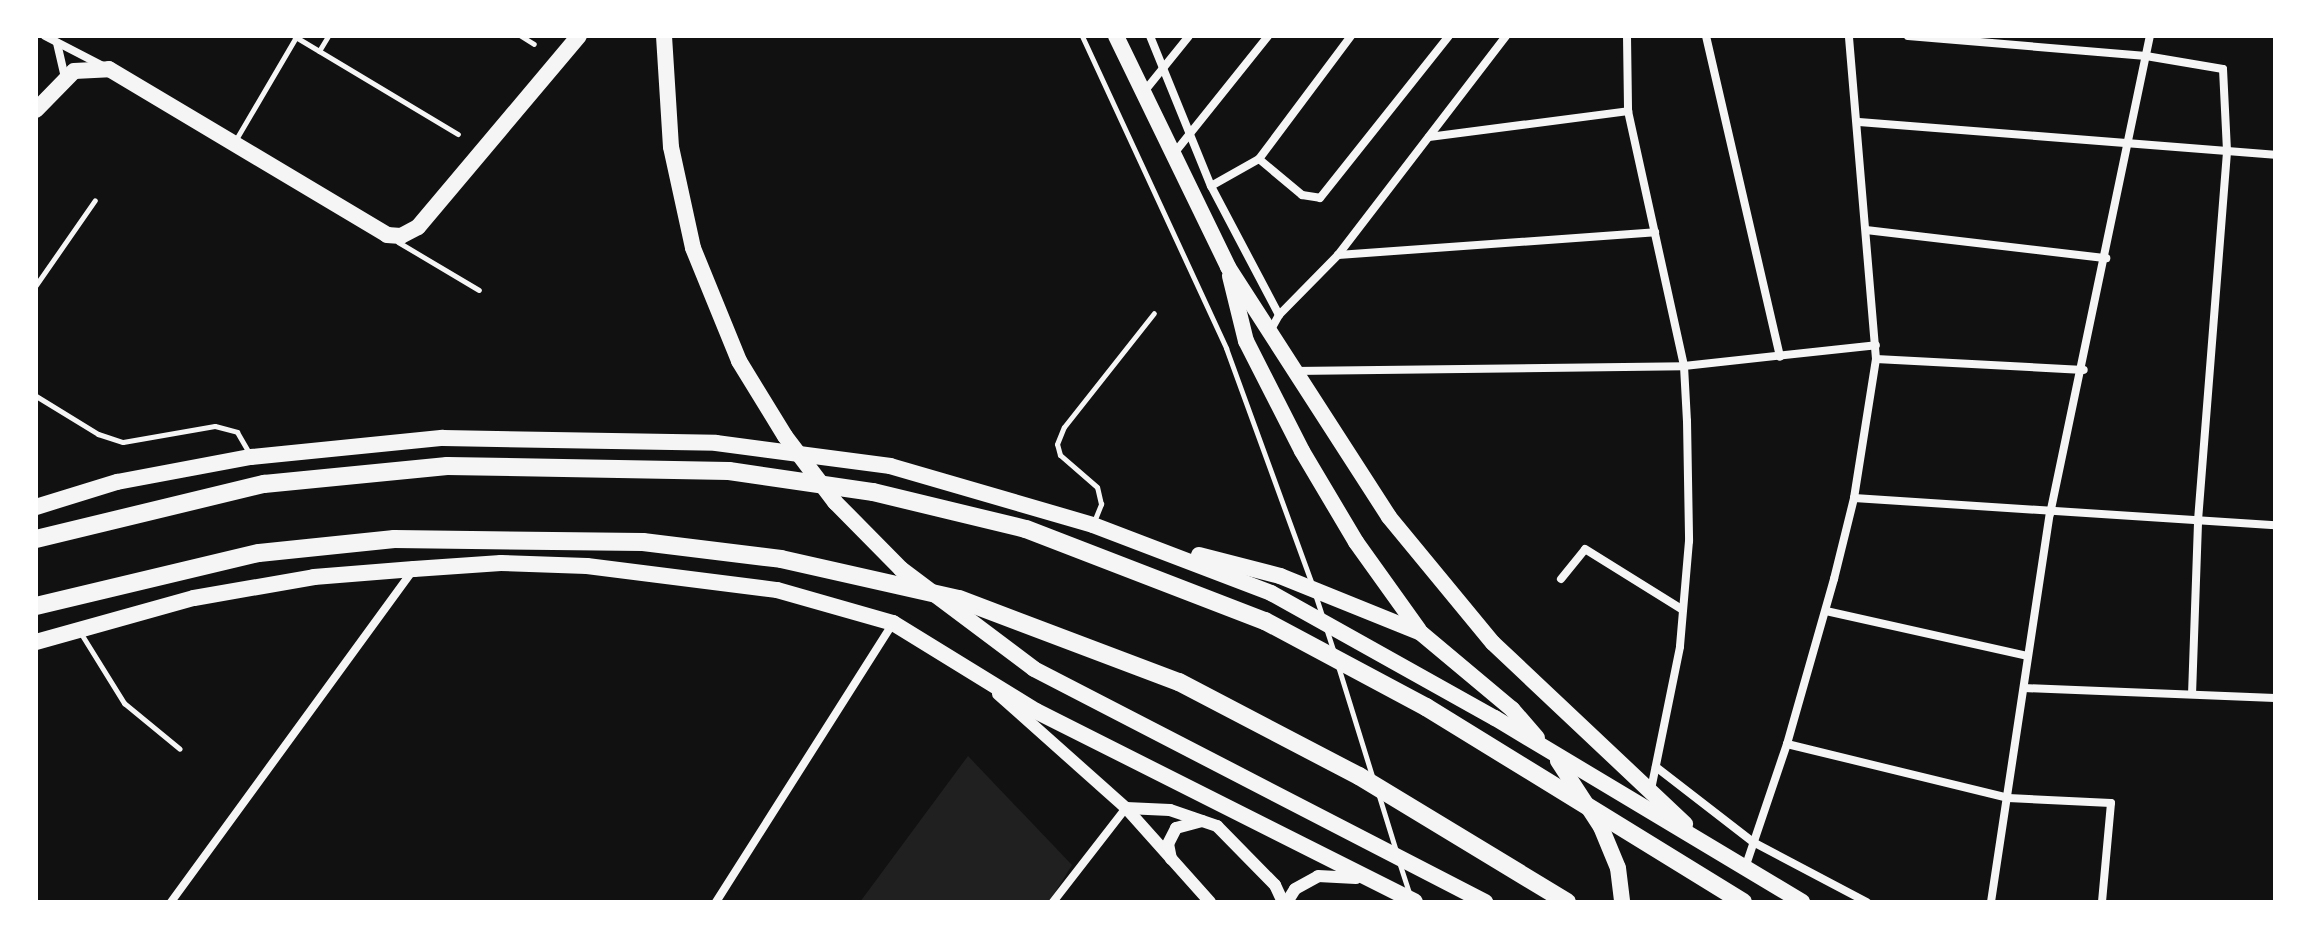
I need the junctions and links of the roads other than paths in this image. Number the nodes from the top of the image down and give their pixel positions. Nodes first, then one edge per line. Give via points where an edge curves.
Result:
1 (47, 36) edge
2 (328, 36) edge
3 (521, 36) edge
4 (579, 36) edge
5 (664, 36) edge
6 (1082, 36) edge
7 (1116, 36) edge
8 (1150, 36) edge
9 (1189, 36) edge
10 (1268, 36) edge
11 (1351, 36) edge
12 (1449, 36) edge
13 (1506, 36) edge
14 (1627, 36) edge
15 (1706, 36) edge
16 (1849, 36) edge
17 (1908, 36) edge
18 (2150, 36) edge
19 (295, 37) edge
20 (57, 42) junction
21 (534, 44) dead end
22 (319, 51) junction
23 (2146, 56) junction
24 (109, 69) junction
25 (1163, 71) junction
26 (65, 78) junction
27 (1142, 94) junction
28 (36, 110) edge
29 (1628, 111) junction
30 (1859, 122) junction
31 (458, 134) dead end
32 (1188, 134) junction
33 (1429, 137) junction
34 (234, 142) junction
35 (2130, 145) junction
36 (2227, 152) junction
37 (2275, 155) edge
38 (1172, 157) junction
39 (1259, 159) junction
40 (1211, 186) junction
41 (95, 200) dead end
42 (1866, 230) junction
43 (1655, 232) junction
44 (387, 235) junction
45 (1338, 255) junction
46 (2106, 258) junction
47 (1228, 267) junction
48 (36, 285) edge
49 (479, 290) dead end
50 (1154, 313) dead end
51 (1279, 315) junction
52 (1269, 334) junction
53 (1876, 345) junction
54 (1780, 357) junction
55 (1876, 359) junction
56 (1684, 366) junction
57 (2084, 370) junction
58 (1293, 371) junction
59 (36, 396) edge
60 (251, 457) junction
61 (1854, 498) junction
62 (36, 507) edge
63 (2050, 514) junction
64 (2198, 523) junction
65 (1093, 525) junction
66 (2275, 525) edge
67 (36, 539) edge
68 (1170, 550) junction
69 (414, 569) junction
70 (1561, 579) dead end
71 (36, 606) edge
72 (1683, 610) junction
73 (1826, 611) junction
74 (893, 623) junction
75 (78, 628) junction
76 (1421, 633) junction
77 (36, 642) edge
78 (2027, 656) junction
79 (969, 669) junction
80 (2024, 688) junction
81 (2192, 694) junction
82 (2275, 698) edge
83 (1787, 744) junction
84 (180, 749) dead end
85 (1656, 767) junction
86 (1651, 790) junction
87 (2008, 798) junction
88 (1126, 808) junction
89 (1209, 822) junction
90 (1753, 842) junction
91 (1171, 859) junction
92 (1737, 864) junction
93 (1409, 899) edge
94 (171, 902) edge
95 (716, 902) edge
96 (1053, 902) edge
97 (1210, 902) edge
98 (1285, 902) edge
99 (1485, 902) edge
100 (1567, 902) edge
101 (1622, 902) edge
102 (1743, 902) edge
103 (1802, 902) edge
104 (1867, 902) edge
105 (1991, 902) edge
106 (2102, 902) edge

1 - 20 street
2 - 22 lane
3 - 21 lane
4 - 44 highway via 418,227 401,236
5 - 99 highway via 671,147 689,236 707,289 739,361 806,465 873,542 938,600 1034,669
6 - 93 lane via 1267,447
7 - 27 highway
8 - 25 street
9 - 25 street
10 - 32 street
11 - 39 street
12 - 39 street via 1320,198 1302,195
13 - 33 street
14 - 29 street
15 - 54 street
16 - 30 street
17 - 23 street
18 - 23 street
19 - 22 lane
19 - 34 lane
20 - 24 street
20 - 26 street
22 - 31 lane
23 - 35 street
23 - 36 street via 2220,67
24 - 26 highway via 84,68
24 - 34 highway
25 - 27 street
25 - 32 street
26 - 28 highway
27 - 38 highway
29 - 33 street
29 - 43 street
30 - 35 street
30 - 42 street
32 - 38 street
32 - 40 street
33 - 45 street
34 - 44 highway
35 - 36 street
35 - 46 street
36 - 37 street
36 - 64 street
38 - 47 highway
39 - 40 street
40 - 51 street
41 - 48 lane
42 - 46 street
42 - 53 street
43 - 45 street
43 - 56 street
44 - 49 lane
45 - 51 street
46 - 57 street
47 - 52 highway
47 - 76 highway via 1246,341 1274,400 1356,542
50 - 65 lane via 1064,427 1057,444 1060,455 1097,487 1101,504
51 - 52 street
52 - 58 highway
53 - 54 street
53 - 55 street
54 - 56 street
55 - 57 street
55 - 61 street
56 - 58 street
56 - 72 street via 1689,541
57 - 63 street
58 - 86 highway via 1345,455 1493,643
59 - 60 lane via 98,434 123,442 228,427 237,432
60 - 62 highway via 117,482
60 - 65 highway via 443,438 716,443 890,466
61 - 63 street
61 - 73 street
63 - 64 street
63 - 78 street
64 - 66 street
64 - 81 street
65 - 68 highway
67 - 102 highway via 264,484 447,466 729,471 873,492 1026,529 1265,621 1426,707
68 - 76 highway via 1280,576
68 - 92 highway via 1285,601 1495,718
69 - 74 highway via 501,563 587,566 777,590
69 - 75 highway via 314,577 194,598
69 - 94 street
70 - 72 street via 1585,549
71 - 100 highway via 259,553 394,539 629,541 781,559 959,599 1179,682 1359,776
72 - 85 street
73 - 78 street
73 - 83 street
74 - 79 highway
74 - 95 street
75 - 77 highway
75 - 84 lane via 124,703
76 - 101 highway via 1484,683 1568,773 1601,827 1618,868
78 - 80 street
79 - 88 street
79 - 93 highway via 1098,744
80 - 81 street
80 - 87 street
81 - 82 street
83 - 87 street
83 - 90 street
85 - 86 street
85 - 90 street
86 - 92 highway
87 - 105 street
87 - 106 street via 2111,803
88 - 89 street via 1170,810
88 - 91 street
88 - 96 street
89 - 91 street via 1190,821 1176,828 1168,844
89 - 98 street via 1223,830
90 - 92 street
90 - 104 street
91 - 97 street
92 - 103 highway
93 - 98 street via 1344,874 1305,881

